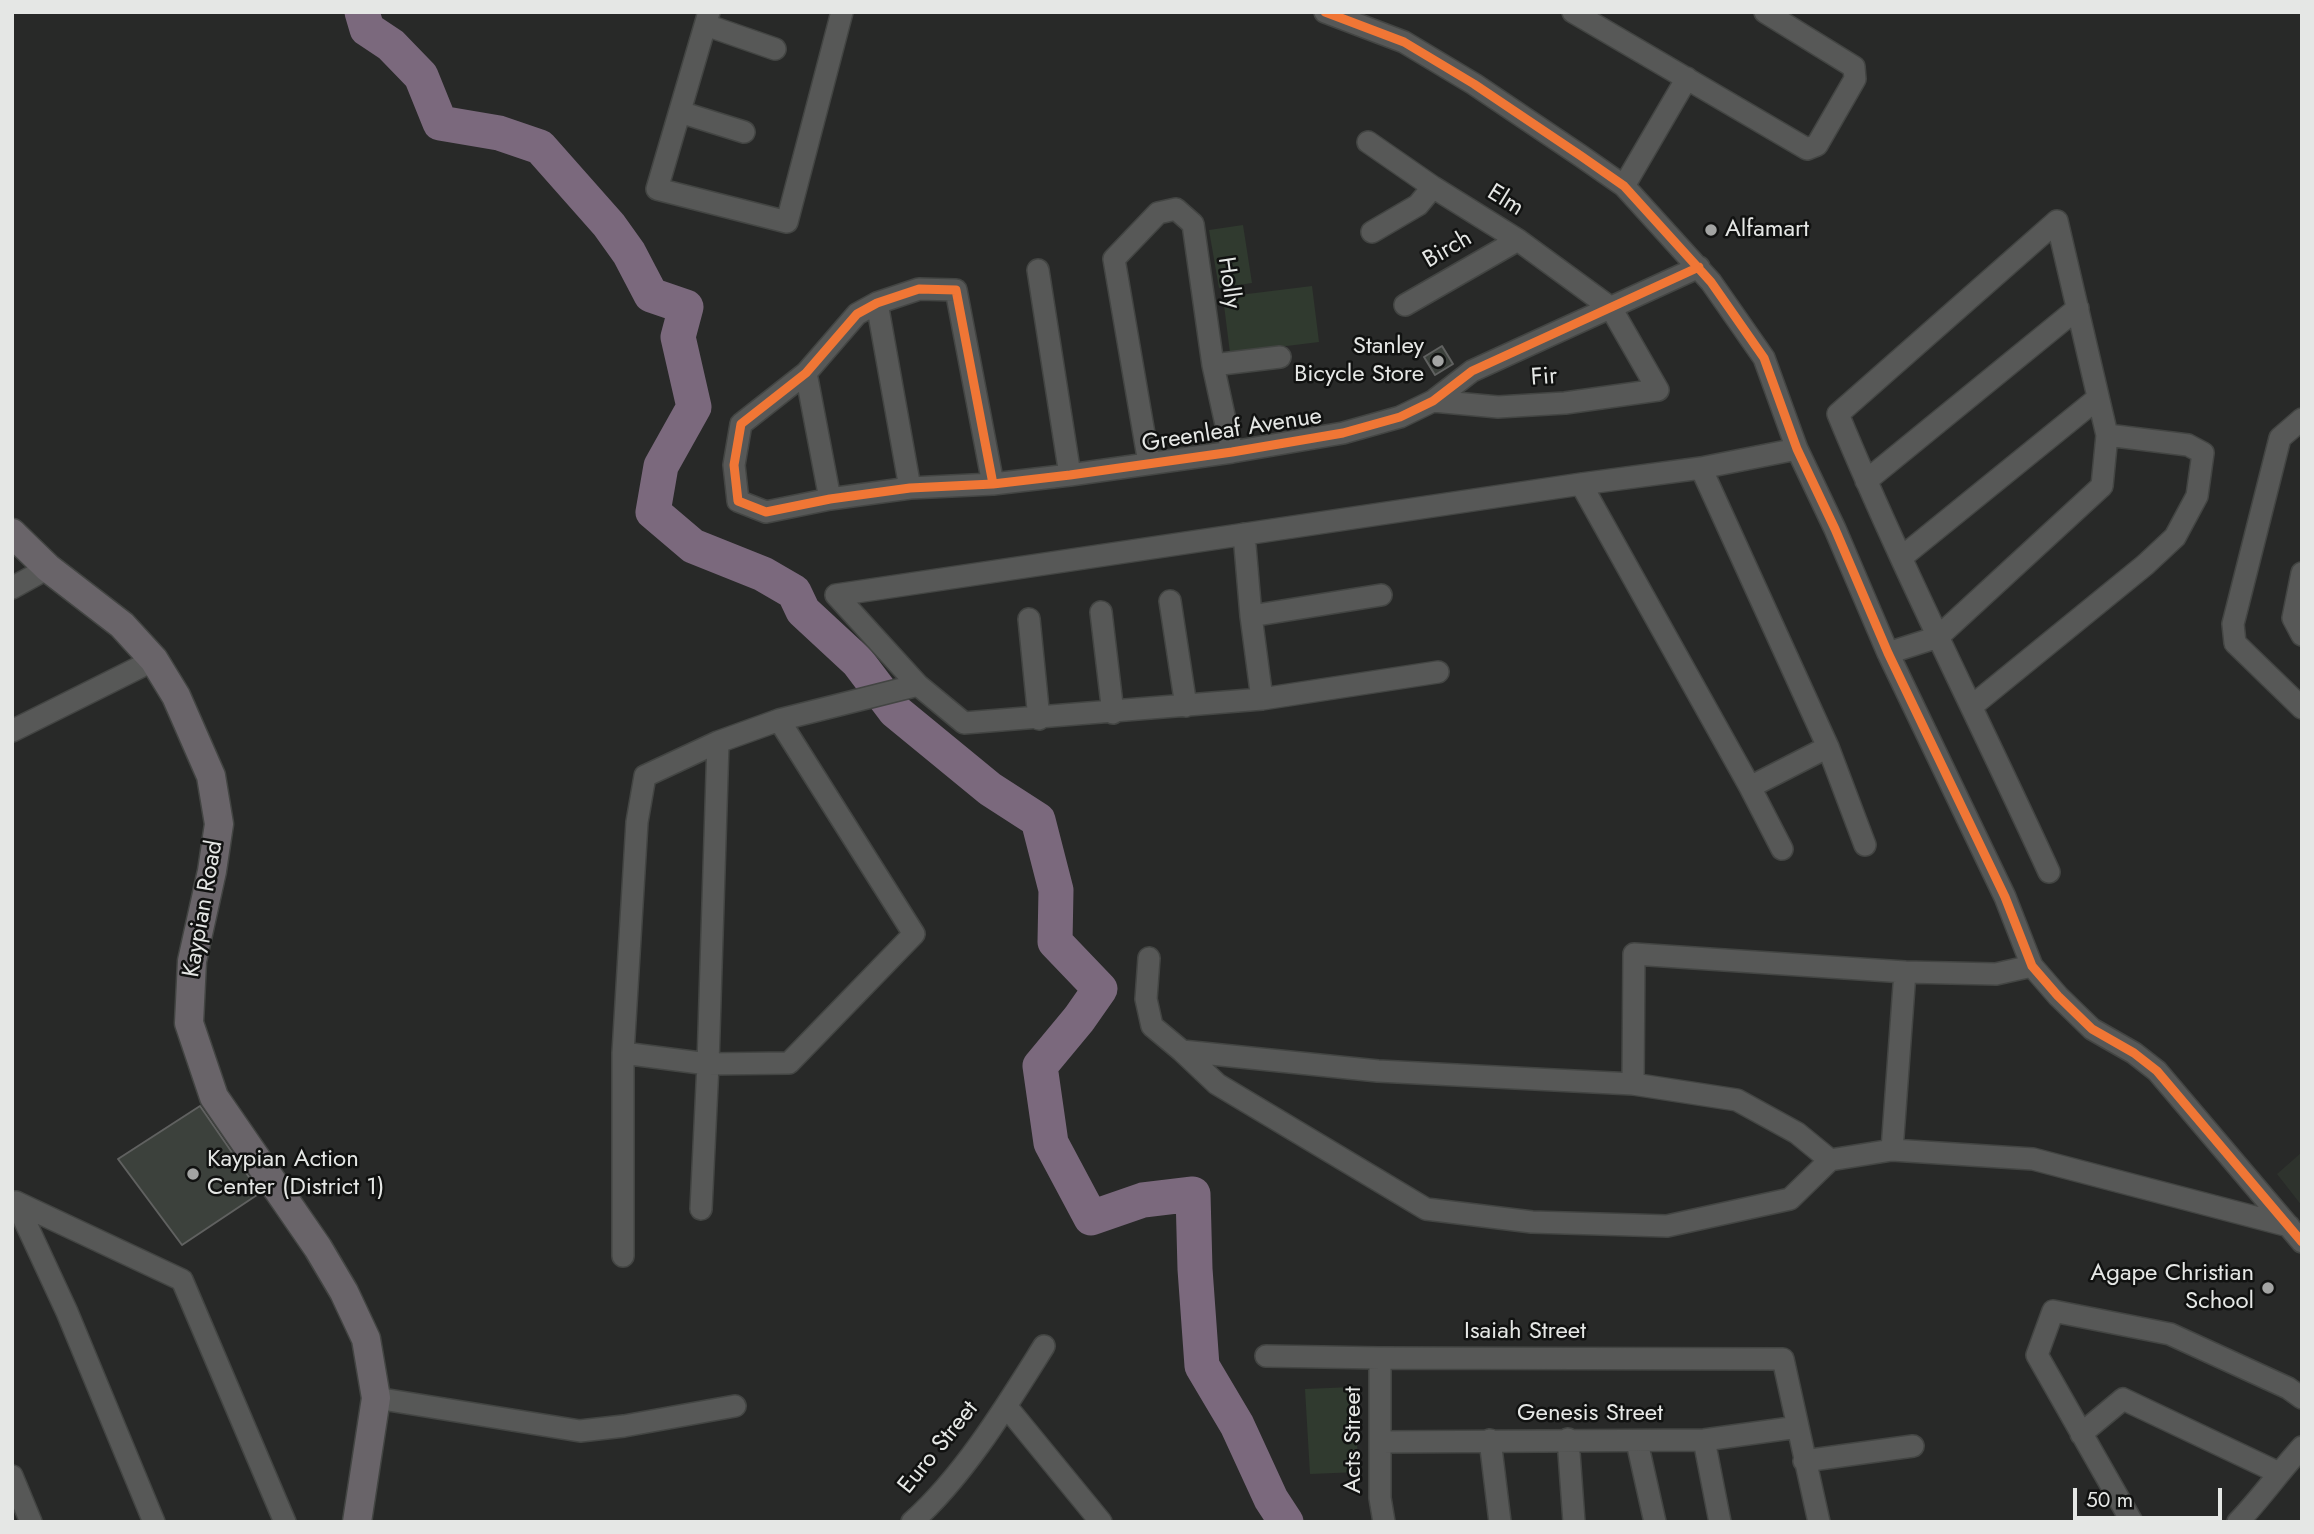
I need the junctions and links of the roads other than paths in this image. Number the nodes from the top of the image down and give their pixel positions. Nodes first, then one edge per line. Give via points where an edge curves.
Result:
1 (842, 12) edge
2 (1325, 12) edge
3 (1573, 12) edge
4 (1765, 12) edge
5 (707, 19) edge
6 (1371, 20) edge
7 (775, 49) dead end
8 (1686, 78) junction
9 (680, 112) junction
10 (744, 132) dead end
11 (1368, 142) dead end
12 (1624, 186) junction
13 (1433, 187) junction
14 (1372, 232) dead end
15 (1518, 240) junction
16 (1699, 267) junction
17 (1038, 270) dead end
18 (877, 303) junction
19 (1405, 306) dead end
20 (1611, 308) junction
21 (2078, 308) junction
22 (1280, 356) dead end
23 (1213, 365) junction
24 (806, 373) junction
25 (2098, 398) junction
26 (1433, 401) junction
27 (2302, 419) edge
28 (2107, 435) junction
29 (1797, 449) junction
30 (1233, 452) junction
31 (1149, 463) junction
32 (1701, 468) junction
33 (1070, 475) junction
34 (1866, 481) junction
35 (993, 484) junction
36 (1581, 484) junction
37 (910, 488) junction
38 (830, 499) junction
39 (12, 533) edge
40 (1244, 534) junction
41 (1902, 557) junction
42 (48, 568) junction
43 (2302, 573) edge
44 (12, 588) edge
45 (1381, 595) dead end
46 (1170, 601) dead end
47 (1101, 612) dead end
48 (1251, 616) junction
49 (1029, 618) dead end
50 (2302, 635) edge
51 (1938, 636) junction
52 (1888, 653) junction
53 (154, 660) junction
54 (1438, 672) dead end
55 (911, 686) junction
56 (1262, 699) junction
57 (1186, 706) junction
58 (1972, 706) junction
59 (2302, 708) edge
60 (1112, 713) junction
61 (1039, 719) junction
62 (779, 720) junction
63 (12, 731) edge
64 (719, 742) junction
65 (1828, 747) junction
66 (1751, 787) junction
67 (1865, 845) dead end
68 (1782, 849) dead end
69 (2049, 872) dead end
70 (1149, 958) dead end
71 (2032, 966) junction
72 (1905, 972) junction
73 (1182, 1051) junction
74 (623, 1053) junction
75 (708, 1064) junction
76 (1633, 1084) junction
77 (1892, 1150) junction
78 (1830, 1160) junction
79 (14, 1203) edge
80 (701, 1209) dead end
81 (2295, 1234) edge
82 (623, 1256) dead end
83 (1044, 1346) dead end
84 (1266, 1356) dead end
85 (1380, 1358) junction
86 (376, 1398) junction
87 (2302, 1398) edge
88 (735, 1406) dead end
89 (1006, 1406) junction
90 (1798, 1427) junction
91 (2081, 1434) junction
92 (1568, 1439) junction
93 (1490, 1440) junction
94 (1704, 1440) junction
95 (1380, 1442) junction
96 (1637, 1442) junction
97 (1913, 1446) dead end
98 (2302, 1447) edge
99 (1804, 1461) junction
100 (2279, 1473) junction
101 (12, 1476) edge
102 (31, 1522) edge
103 (154, 1522) edge
104 (285, 1522) edge
105 (357, 1522) edge
106 (912, 1522) edge
107 (1101, 1522) edge
108 (1384, 1522) edge
109 (1500, 1522) edge
110 (1573, 1522) edge
111 (1655, 1522) edge
112 (1720, 1522) edge
113 (1819, 1522) edge
114 (2133, 1522) edge
115 (2238, 1522) edge

1 - 9 street via 787,222 657,189
2 - 6 street
3 - 8 street
4 - 8 street via 1854,67 1855,79 1817,145 1807,149
5 - 7 street
5 - 9 street
6 - 12 street
8 - 12 street
9 - 10 street
11 - 13 street, Elm
12 - 16 street
13 - 14 street via 1418,205
13 - 15 street, Elm
15 - 19 street, Birch
15 - 20 street, Elm
16 - 20 street, Greenleaf Avenue
16 - 29 street via 1764,358
17 - 33 street
18 - 24 street via 857,314
18 - 35 street via 919,289 956,290
18 - 37 street
20 - 26 street, Greenleaf Avenue via 1472,371
20 - 26 street, Fir via 1658,390 1498,407
21 - 25 street
21 - 34 street
21 - 34 street via 2057,221 1838,414
22 - 23 street
23 - 30 street, Holly
23 - 31 street, Holly via 1193,224 1176,209 1158,213 1114,259
24 - 38 street
24 - 38 street, Greenleaf Avenue via 741,424 734,465 738,500 766,512
25 - 28 street
25 - 41 street
26 - 30 street, Greenleaf Avenue via 1343,433
27 - 59 street via 2280,438 2232,624 2235,643
28 - 51 street via 2102,486
28 - 58 street via 2188,444 2203,453 2197,496 2175,537
29 - 32 street
29 - 52 street
30 - 31 street, Greenleaf Avenue
31 - 33 street, Greenleaf Avenue
32 - 36 street
32 - 65 street
33 - 35 street, Greenleaf Avenue
34 - 41 street
35 - 37 street, Greenleaf Avenue
36 - 40 street
36 - 66 street
37 - 38 street, Greenleaf Avenue
39 - 42 main road, Kaypian Road
40 - 48 street
40 - 55 street via 836,596
41 - 51 street
42 - 44 street
42 - 53 main road, Kaypian Road via 122,625
43 - 50 street via 2293,618
45 - 48 street
46 - 57 street
47 - 60 street
48 - 56 street
49 - 61 street
51 - 52 street
51 - 58 street
52 - 71 street via 2005,897
53 - 63 street
53 - 86 main road, Kaypian Road via 176,696 211,776 219,824 192,961 189,1023 214,1097 344,1292 366,1339
54 - 56 street
55 - 61 street via 964,723
55 - 62 street
56 - 57 street
57 - 60 street
58 - 69 street
60 - 61 street
62 - 64 street
62 - 75 street via 914,934 789,1063
64 - 74 street via 645,776
64 - 75 street
65 - 66 street
65 - 67 street
66 - 68 street
70 - 73 street via 1146,999 1152,1026
71 - 72 street via 1996,974
71 - 81 street via 2092,1029 2157,1072
72 - 76 street via 1634,954
72 - 77 street
73 - 76 street via 1378,1071
73 - 78 street via 1217,1084 1426,1209 1532,1222 1667,1226 1790,1199
74 - 75 street
74 - 82 street
75 - 80 street
76 - 78 street via 1737,1100 1797,1133
77 - 78 street
77 - 81 street via 2033,1159
79 - 103 street via 66,1312
79 - 104 street via 182,1280
83 - 89 street, Euro Street
84 - 85 street, Isaiah Street
85 - 90 street, Isaiah Street via 1783,1359
85 - 95 street, Acts Street
86 - 88 street via 580,1431
86 - 105 main road, Kaypian Road
87 - 91 street via 2170,1334 2053,1311 2037,1355
89 - 106 street, Euro Street via 936,1501
89 - 107 street, Euro Street
90 - 94 street, Genesis Street
90 - 99 street
91 - 100 street via 2123,1399
91 - 114 street
92 - 93 street, Genesis Street
92 - 96 street, Genesis Street
92 - 110 street
93 - 95 street, Genesis Street
93 - 109 street
94 - 96 street, Genesis Street
94 - 112 street
95 - 108 street, Acts Street
96 - 111 street
97 - 99 street
98 - 100 street
99 - 113 street
100 - 115 street
101 - 102 street

